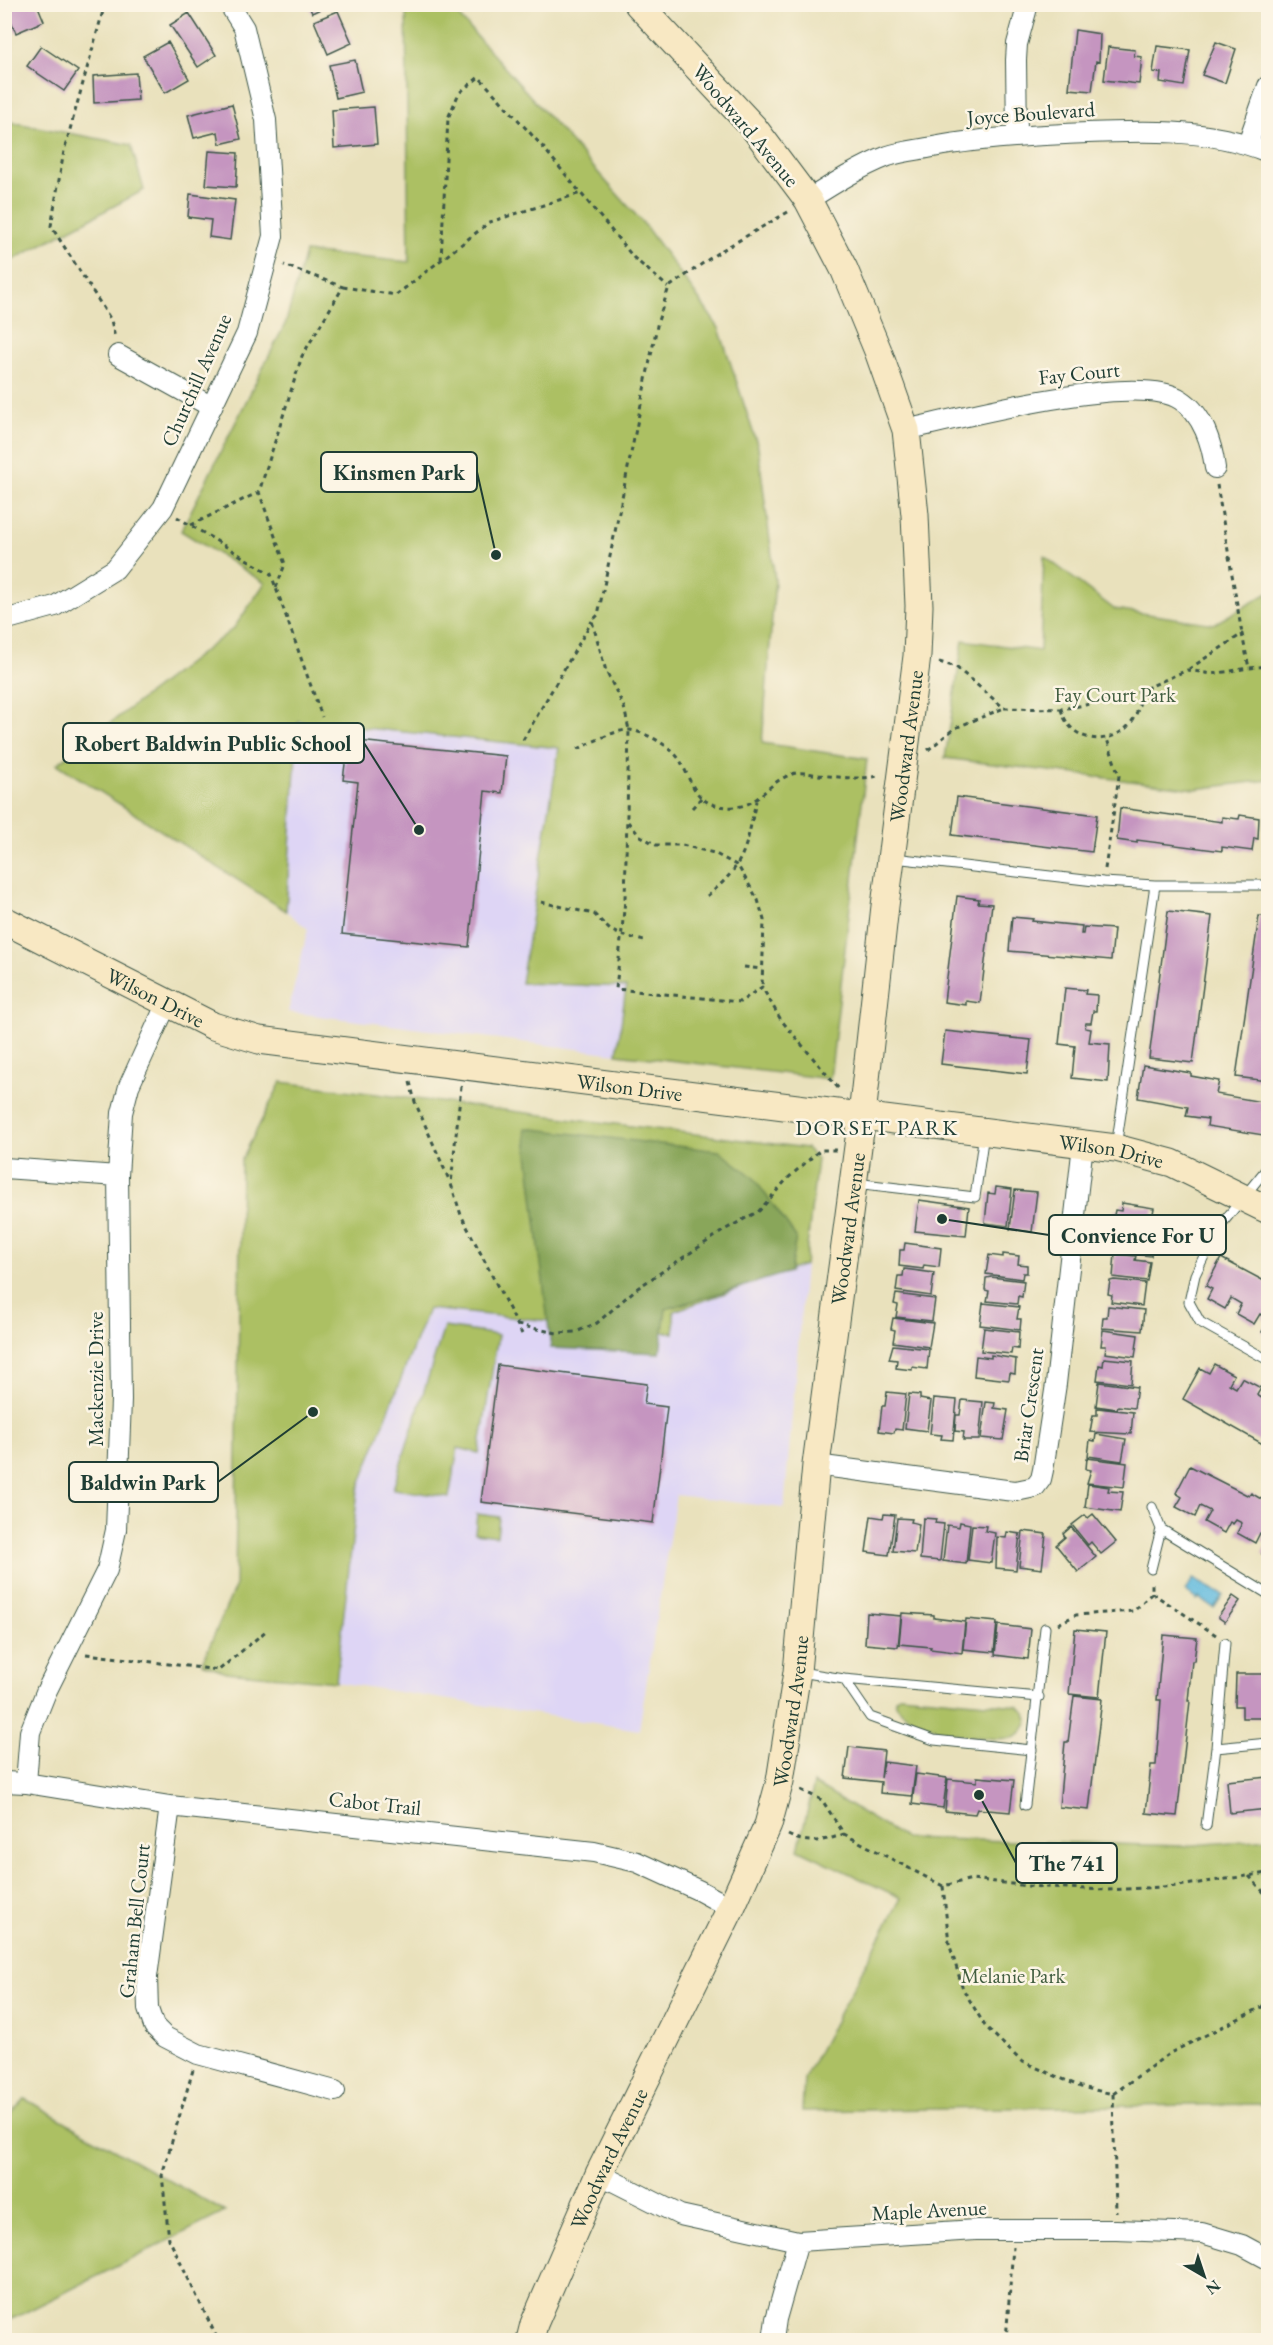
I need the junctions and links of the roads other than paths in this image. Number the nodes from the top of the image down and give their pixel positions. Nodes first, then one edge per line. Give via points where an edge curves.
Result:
1 (230, 4) edge
2 (638, 4) edge
3 (1028, 4) edge
4 (1269, 86) edge
5 (1017, 136) junction
6 (1248, 143) junction
7 (1269, 152) edge
8 (808, 200) junction
9 (118, 355) road end
10 (212, 407) junction
11 (906, 430) junction
12 (1215, 468) road end
13 (4, 620) edge
14 (891, 858) junction
15 (1155, 885) junction
16 (1269, 885) edge
17 (4, 920) edge
18 (167, 1003) junction
19 (862, 1116) junction
20 (984, 1131) junction
21 (1083, 1144) junction
22 (1116, 1148) junction
23 (1269, 1167) edge
24 (4, 1168) edge
25 (118, 1176) junction
26 (853, 1182) junction
27 (1245, 1197) junction
28 (1269, 1210) edge
29 (1269, 1360) edge
30 (816, 1465) junction
31 (1152, 1507) dead end
32 (1161, 1529) junction
33 (1151, 1569) road end
34 (1269, 1594) edge
35 (1045, 1628) road end
36 (1225, 1643) road end
37 (797, 1672) junction
38 (844, 1679) junction
39 (1039, 1697) junction
40 (1269, 1743) edge
41 (1216, 1748) junction
42 (1032, 1750) junction
43 (4, 1782) edge
44 (26, 1783) junction
45 (1025, 1805) dead end
46 (170, 1806) junction
47 (1206, 1826) dead end
48 (731, 1908) junction
49 (336, 2091) dead end
50 (599, 2174) junction
51 (798, 2241) junction
52 (1269, 2259) edge
53 (530, 2340) edge
54 (773, 2340) edge

1 - 10 street, Churchill Avenue via 244,28 266,120 273,236 247,333
2 - 8 street, Woodward Avenue via 754,128
3 - 5 street via 1017,52
4 - 6 street
5 - 6 street, Joyce Boulevard via 1130,132 1194,134
5 - 8 street, Joyce Boulevard via 958,142 889,156
6 - 7 street, Joyce Boulevard
8 - 11 street, Woodward Avenue via 844,269
9 - 10 street
10 - 13 street, Churchill Avenue via 163,508 115,569 54,606
11 - 12 street, Fay Court via 1041,400 1154,390 1182,400 1200,421 1212,447
11 - 14 street, Woodward Avenue via 919,606 917,656
14 - 15 lane
14 - 19 street, Woodward Avenue
15 - 16 lane
15 - 22 lane
17 - 18 street, Wilson Drive
18 - 19 street, Wilson Drive via 213,1026 259,1040
18 - 25 street, Mackenzie Drive via 129,1086 122,1113
19 - 20 street, Wilson Drive
19 - 26 street, Woodward Avenue
20 - 21 street, Wilson Drive
20 - 26 lane via 975,1197
21 - 22 street, Wilson Drive
21 - 30 street, Briar Crescent via 1056,1384 1043,1470 1035,1487 1006,1490
22 - 27 street, Wilson Drive via 1172,1163
23 - 27 lane
24 - 25 street
25 - 44 street, Mackenzie Drive via 121,1400 116,1530 107,1570 30,1732
26 - 30 street, Woodward Avenue
27 - 28 street, Wilson Drive
27 - 29 lane via 1216,1232 1195,1275 1189,1302 1200,1322
30 - 37 street, Woodward Avenue
31 - 32 lane
32 - 33 lane
32 - 34 lane
35 - 39 lane
36 - 41 lane
37 - 38 lane
37 - 48 street, Woodward Avenue via 780,1781 768,1825
38 - 39 lane
38 - 42 lane via 870,1717 934,1740
39 - 42 lane
40 - 41 lane
41 - 47 lane
42 - 45 lane
43 - 44 street, Cabot Trail
44 - 46 street, Cabot Trail
46 - 48 street, Cabot Trail via 594,1852 637,1862
46 - 49 street, Graham Bell Court via 147,1977 148,2010 154,2026 165,2037 198,2054
48 - 50 street, Woodward Avenue
50 - 51 street, Maple Avenue via 680,2215
50 - 53 street, Woodward Avenue
51 - 52 street, Maple Avenue via 976,2230 1202,2233 1242,2245
51 - 54 street

